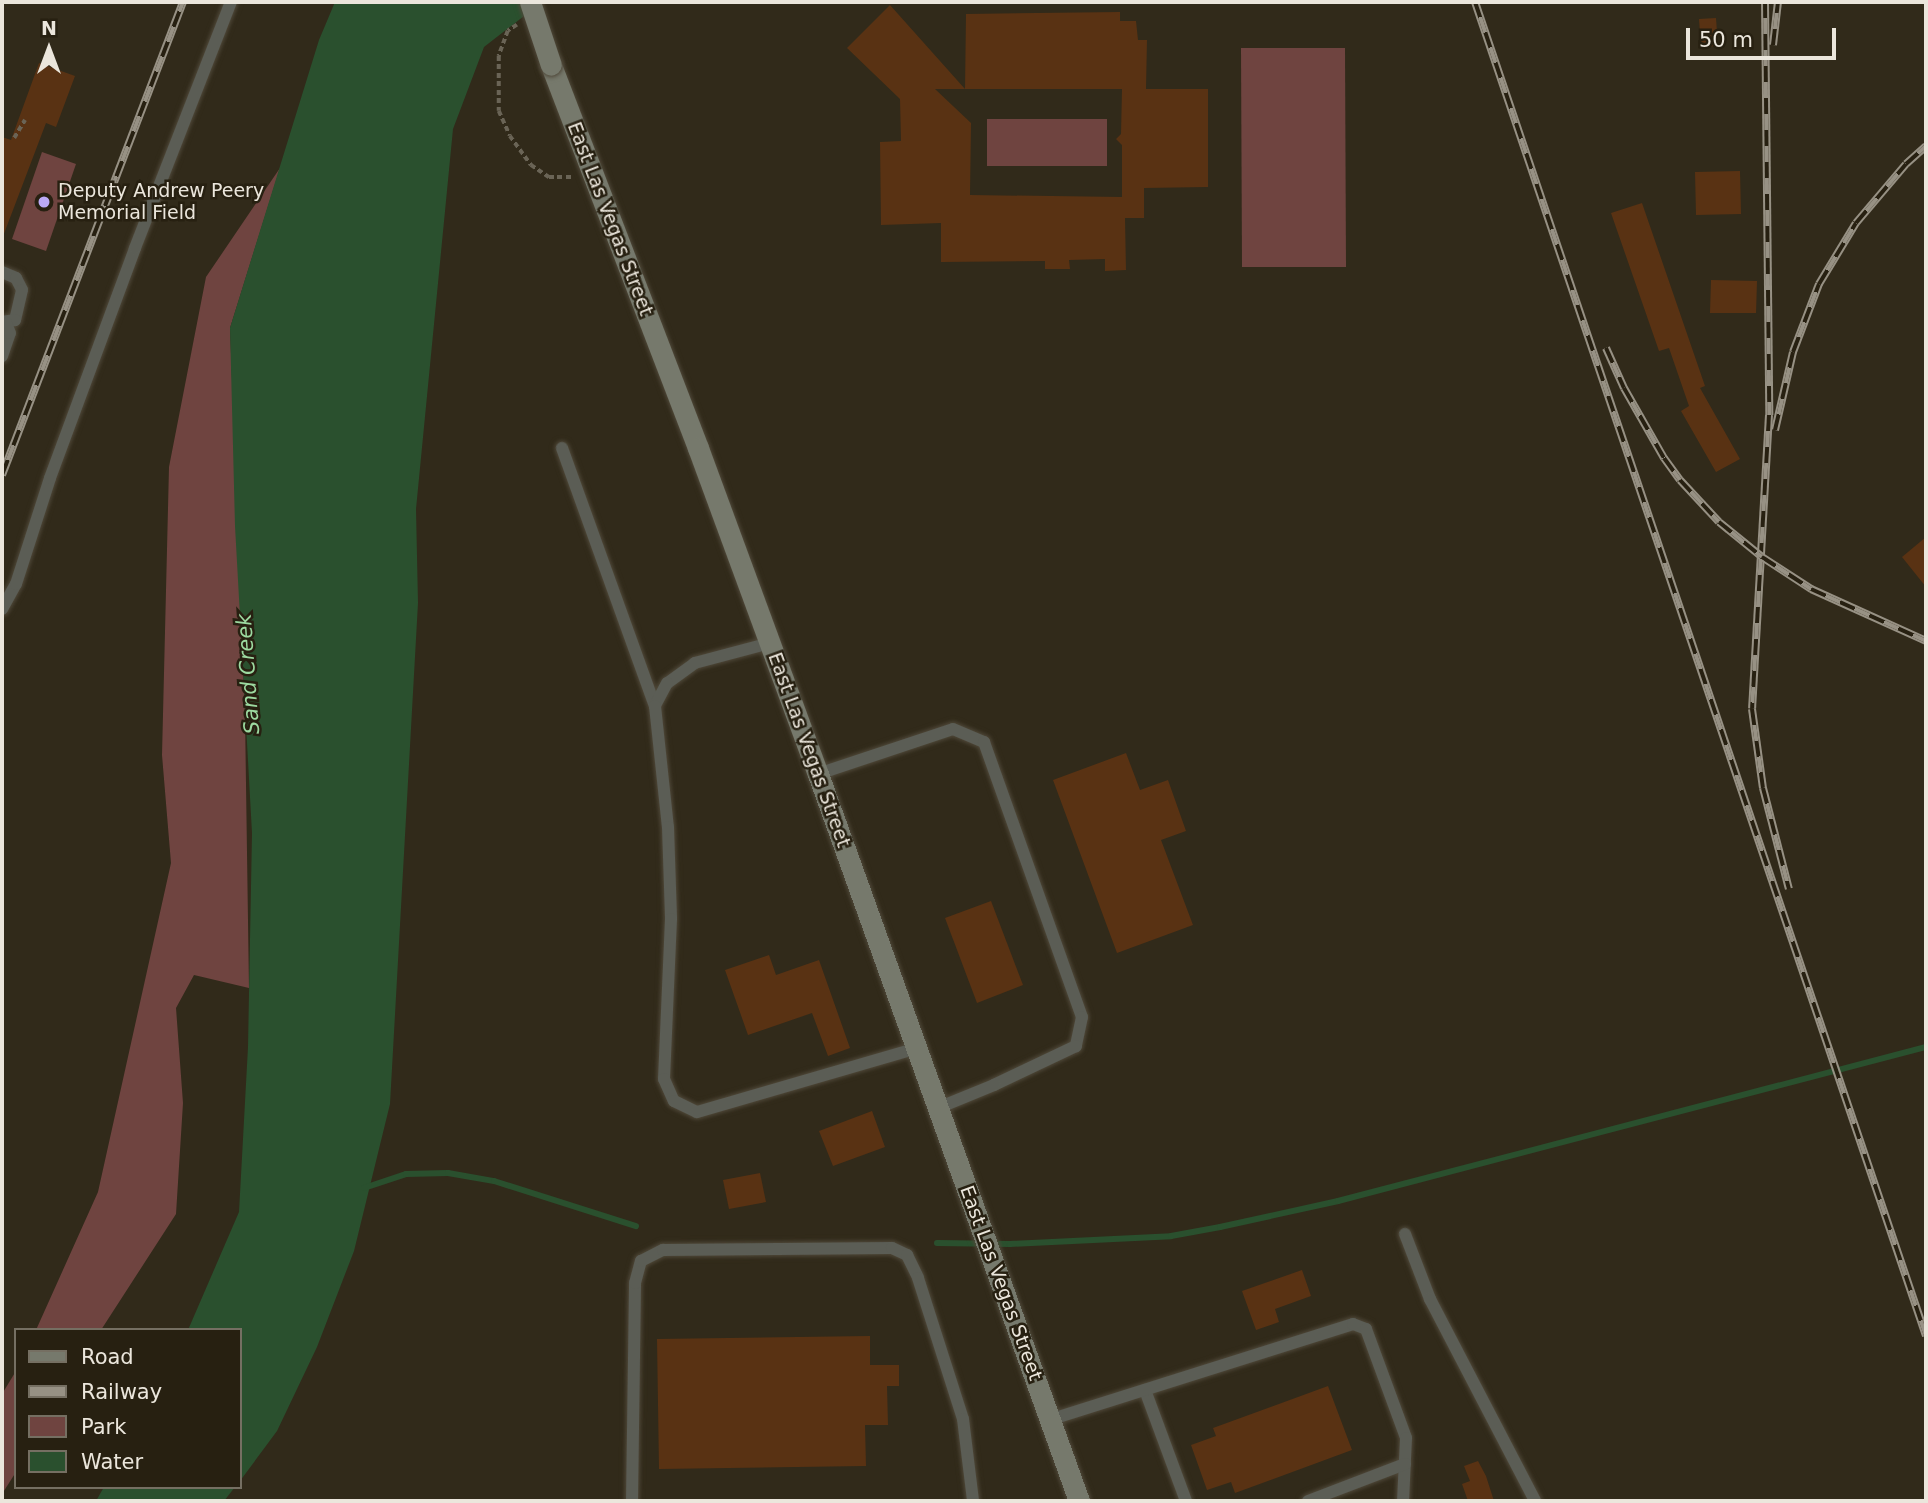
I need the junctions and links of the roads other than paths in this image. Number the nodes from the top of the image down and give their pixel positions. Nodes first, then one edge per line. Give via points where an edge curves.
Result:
1 (231, 2) edge
2 (530, 2) edge
3 (2, 272) edge
4 (4, 323) edge
5 (2, 356) edge
6 (562, 448) dead end
7 (2, 609) edge
8 (770, 643) junction
9 (654, 706) junction
10 (818, 774) junction
11 (917, 1048) junction
12 (938, 1108) junction
13 (1405, 1234) dead end
14 (1145, 1390) junction
15 (1049, 1420) junction
16 (1405, 1464) junction
17 (632, 1501) edge
18 (974, 1501) edge
19 (1079, 1501) edge
20 (1186, 1501) edge
21 (1308, 1501) edge
22 (1403, 1501) edge
23 (1535, 1501) edge

1 - 7 lane via 50,478 16,584
2 - 8 street, East Las Vegas Street, bridge
3 - 4 lane via 16,278 22,290 15,320
4 - 5 lane via 10,333
6 - 9 lane
8 - 9 lane via 695,663 667,683
8 - 10 street, East Las Vegas Street
9 - 11 lane via 668,827 671,919 664,1079 674,1101 697,1112
10 - 11 street, East Las Vegas Street
10 - 12 lane via 953,729 984,742 1082,1017 1076,1046
11 - 12 street, East Las Vegas Street
12 - 15 street, East Las Vegas Street
13 - 23 lane via 1430,1299
14 - 15 lane
14 - 16 lane via 1353,1324 1366,1329 1406,1438
14 - 20 lane
15 - 19 street, East Las Vegas Street
16 - 21 lane
16 - 22 lane
17 - 18 lane via 635,1283 641,1261 663,1250 892,1248 907,1255 963,1419

